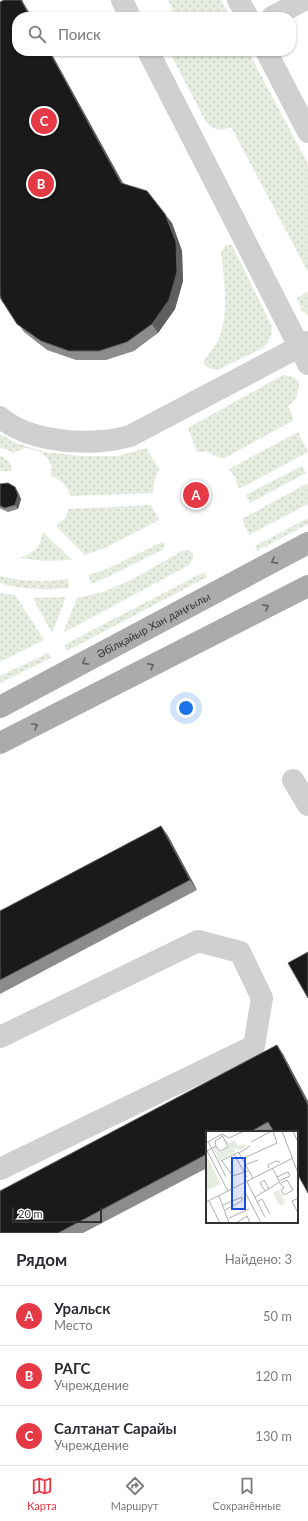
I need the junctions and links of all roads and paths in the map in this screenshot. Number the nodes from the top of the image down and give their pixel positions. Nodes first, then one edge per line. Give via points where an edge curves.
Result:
1 (122, 0) edge
2 (238, 0) edge
3 (304, 0) edge
4 (128, 12) edge
5 (245, 12) edge
6 (281, 12) edge
7 (151, 56) edge
8 (269, 56) edge
9 (308, 132) edge
10 (305, 351) edge
11 (0, 417) edge
12 (308, 543) edge
13 (308, 586) edge
14 (0, 707) edge
15 (0, 743) edge
16 (293, 780) dead end
17 (308, 805) edge
18 (0, 1037) edge
19 (0, 1170) edge

1 - 4 lane
2 - 5 lane
3 - 6 lane
7 - 10 lane
8 - 9 lane
10 - 11 lane via 130,436 103,441 75,442 24,431
12 -> 14 main road, Әбілқайыр Хан даңғылы
15 -> 13 main road
16 - 17 lane
18 - 19 lane via 198,941 240,952 262,998 254,1046

